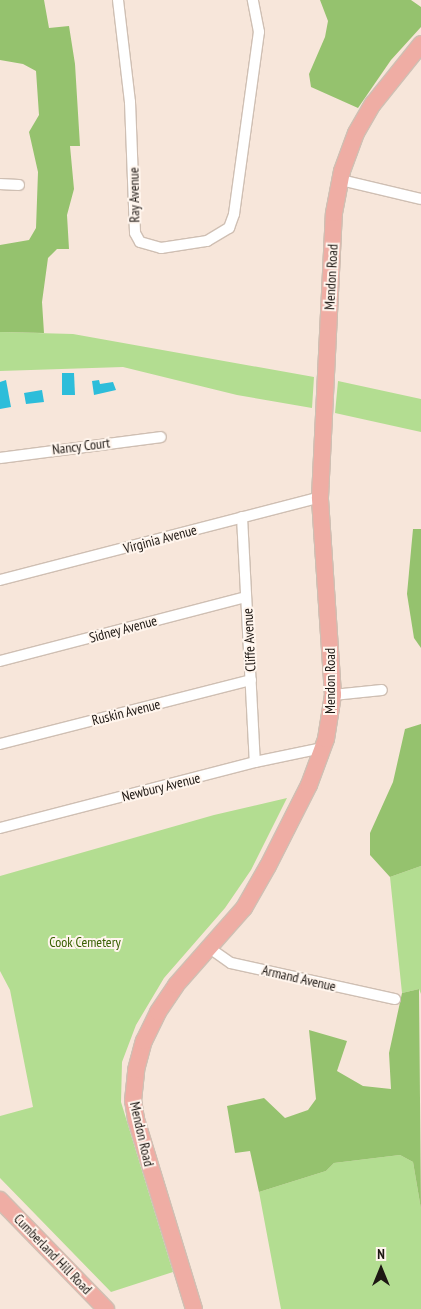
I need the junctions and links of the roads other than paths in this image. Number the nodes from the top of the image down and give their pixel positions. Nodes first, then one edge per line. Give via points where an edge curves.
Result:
1 (118, 0) edge
2 (253, 0) edge
3 (421, 44) edge
4 (340, 180) junction
5 (0, 184) edge
6 (19, 185) dead end
7 (421, 199) edge
8 (161, 437) dead end
9 (0, 458) edge
10 (320, 497) junction
11 (242, 517) junction
12 (0, 580) edge
13 (246, 597) junction
14 (0, 661) edge
15 (251, 680) junction
16 (382, 690) dead end
17 (332, 695) junction
18 (0, 744) edge
19 (322, 748) junction
20 (255, 762) junction
21 (0, 828) edge
22 (208, 947) junction
23 (395, 999) dead end
24 (0, 1200) edge
25 (106, 1309) edge
26 (194, 1309) edge

1 - 2 street, Ray Avenue via 131,115 135,233 140,242 161,248 207,241 229,228 234,214 259,32
3 - 4 main road, Mendon Road via 373,104 356,133
4 - 7 street
4 - 10 main road, Mendon Road via 334,213
5 - 6 street
8 - 9 street, Nancy Court
10 - 11 street, Virginia Avenue
10 - 17 main road, Mendon Road
11 - 12 street, Virginia Avenue
11 - 13 street, Cliffe Avenue
13 - 14 street, Sidney Avenue
13 - 15 street, Cliffe Avenue
15 - 18 street, Ruskin Avenue
15 - 20 street, Cliffe Avenue
16 - 17 street
17 - 19 main road, Mendon Road
19 - 20 street, Newbury Avenue
19 - 22 main road, Mendon Road via 309,785 244,908
20 - 21 street, Newbury Avenue
22 - 23 street, Armand Avenue via 231,963
22 - 26 main road, Mendon Road via 158,1012 144,1041 133,1086 136,1120
24 - 25 main road, Cumberland Hill Road

